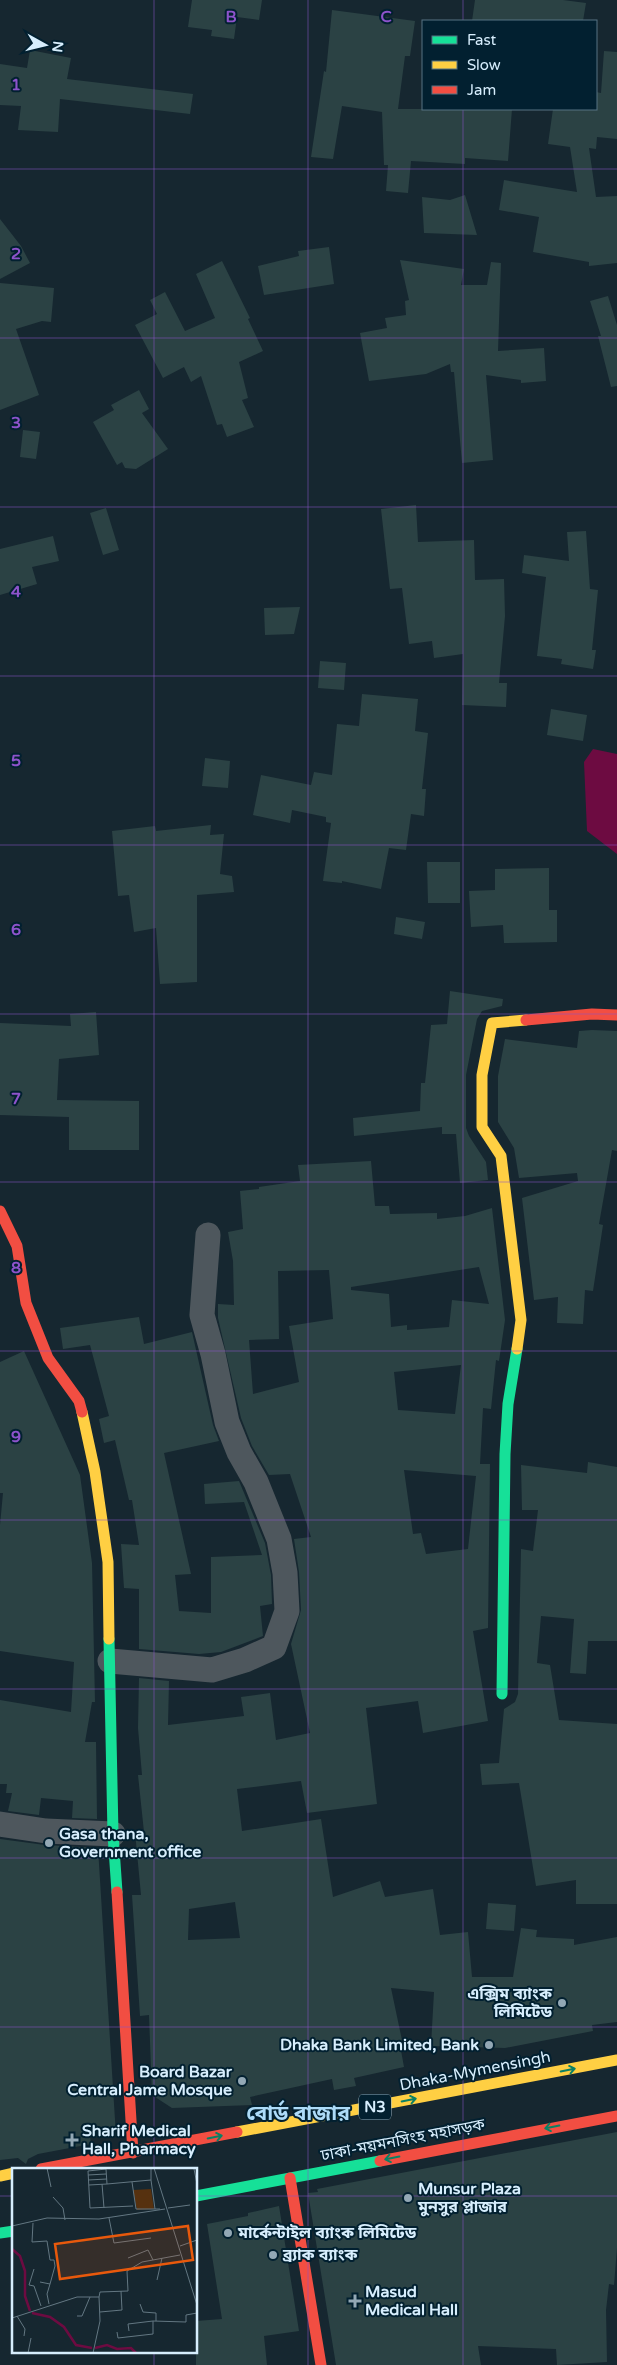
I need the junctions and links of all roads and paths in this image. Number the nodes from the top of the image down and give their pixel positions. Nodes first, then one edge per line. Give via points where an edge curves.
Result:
1 (617, 1015) edge
2 (0, 1210) edge
3 (208, 1235) dead end
4 (110, 1661) junction
5 (502, 1694) dead end
6 (0, 1824) edge
7 (113, 1834) junction
8 (617, 2060) edge
9 (617, 2116) edge
10 (132, 2153) junction
11 (47, 2168) edge
12 (290, 2178) junction
13 (198, 2196) edge
14 (322, 2365) edge

1 - 5 main road via 592,1014 492,1023 482,1075 482,1127 501,1156 521,1320 508,1404
2 - 4 main road via 17,1246 26,1303 48,1358 79,1401 95,1472 108,1562
3 - 4 street via 202,1315 227,1422 256,1482 278,1539 285,1573 286,1611 274,1647 212,1670
4 - 7 main road
6 - 7 street via 46,1831
7 - 10 main road
10 -> 8 main road, Dhaka-Mymensingh / N3
9 -> 12 main road, ঢাকা-ময়মনসিংহ মহাসড়ক
10 - 11 main road, N3
12 - 13 main road, ঢাকা-ময়মনসিংহ মহাসড়ক
12 - 14 main road

